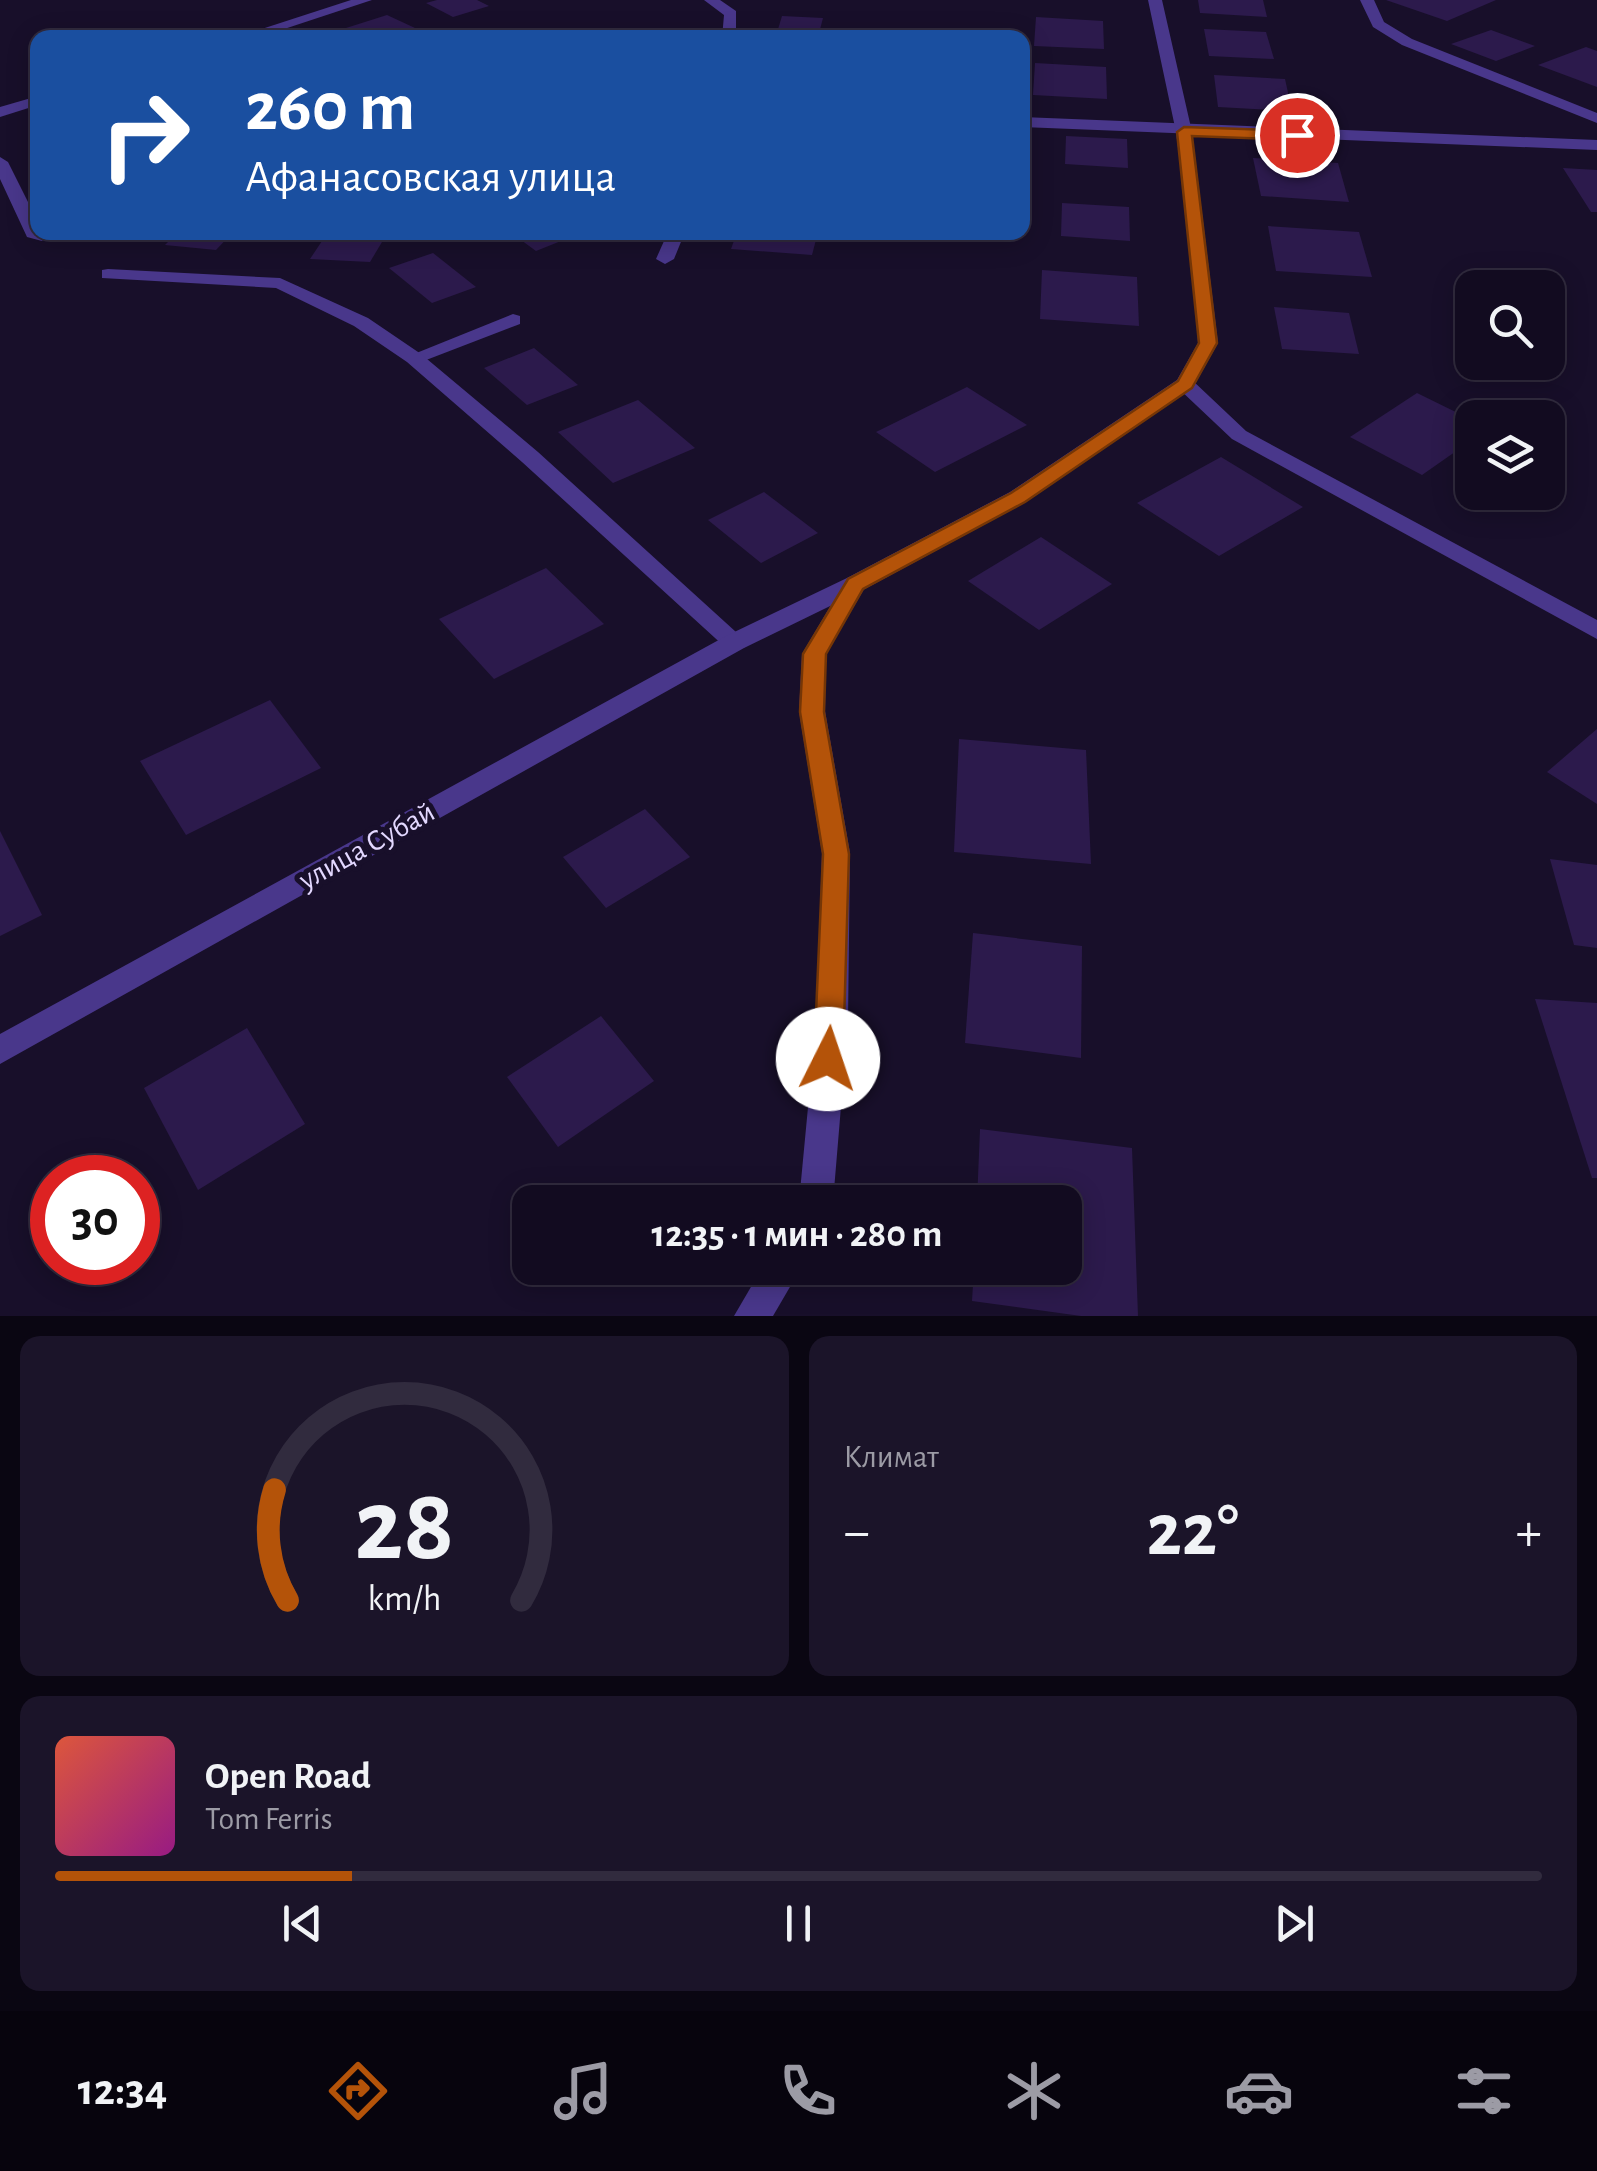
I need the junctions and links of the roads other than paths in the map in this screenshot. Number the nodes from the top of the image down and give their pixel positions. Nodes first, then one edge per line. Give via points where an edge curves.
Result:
1 (365, 0) edge
2 (711, 0) edge
3 (1154, 0) edge
4 (1366, 0) edge
5 (266, 30) edge
6 (729, 30) edge
7 (30, 103) edge
8 (0, 112) edge
9 (1597, 118) edge
10 (1030, 122) edge
11 (1184, 132) junction
12 (1597, 145) edge
13 (0, 162) edge
14 (30, 224) edge
15 (673, 240) edge
16 (665, 258) dead end
17 (108, 274) dead end
18 (513, 320) dead end
19 (414, 358) junction
20 (1185, 384) junction
21 (855, 584) junction
22 (1597, 631) edge
23 (735, 642) junction
24 (0, 1050) edge
25 (818, 1185) edge
26 (772, 1285) edge
27 (752, 1316) edge

1 - 5 street
2 - 6 street via 730,14
3 - 11 street, улица Субай
4 - 9 street via 1378,24 1407,42
7 - 8 street
10 - 11 street
11 - 12 street
11 - 20 street, улица Субай via 1208,343
13 - 14 street
15 - 16 street
17 - 19 street via 280,283 361,322
18 - 19 street
19 - 23 street
20 - 21 street, улица Субай via 1018,498
20 - 22 street via 1239,435
21 - 23 street, улица Субай
21 - 25 street via 814,654 812,712 836,854 832,1023
23 - 24 street, улица Субай
26 - 27 street

